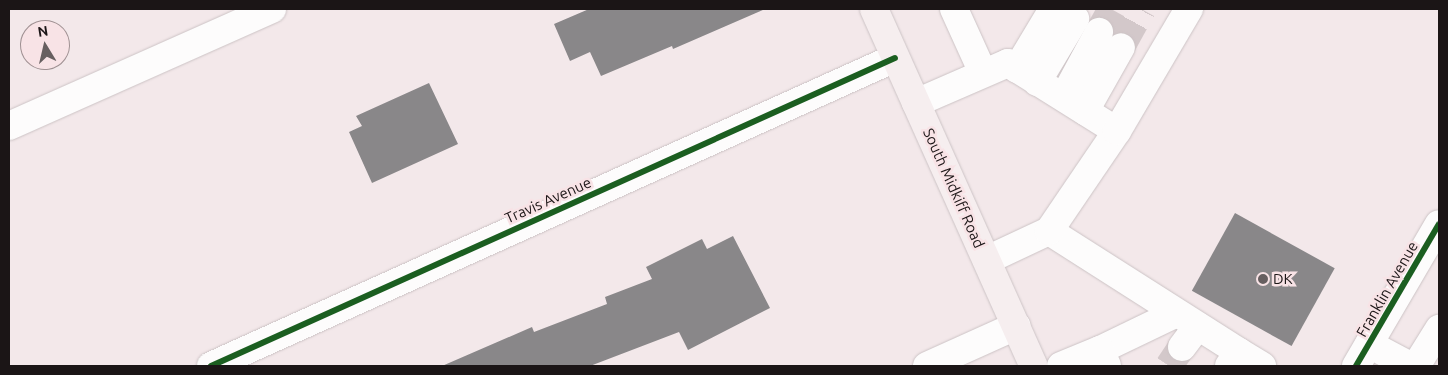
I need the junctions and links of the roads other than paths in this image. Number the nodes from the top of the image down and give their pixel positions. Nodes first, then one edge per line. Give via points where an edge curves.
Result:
1 (272, 9) edge
2 (874, 9) edge
3 (954, 9) edge
4 (1185, 10) edge
5 (1064, 14) edge
6 (1110, 39) tunnel mouth
7 (895, 58) junction
8 (983, 73) junction
9 (1027, 75) junction
10 (916, 103) junction
11 (1074, 104) junction
12 (9, 126) edge
13 (1117, 131) junction
14 (1439, 224) edge
15 (1049, 232) junction
16 (987, 260) junction
17 (1016, 326) junction
18 (1186, 329) junction
19 (1439, 329) edge
20 (1362, 355) edge
21 (1104, 358) edge
22 (1243, 362) edge
23 (211, 366) edge
24 (927, 366) edge
25 (1034, 366) edge
26 (1061, 366) edge
27 (1410, 366) edge
28 (1416, 366) edge

1 - 12 street
2 - 7 main road, South Midkiff Road
3 - 8 street
4 - 13 street
5 - 9 street
6 - 11 street
7 - 10 main road, South Midkiff Road
7 - 23 street, Travis Avenue
8 - 9 street via 1008,63
8 - 10 street
9 - 11 street
10 - 16 main road, South Midkiff Road
11 - 13 street
13 - 15 street
14 - 20 street, Franklin Avenue
15 - 16 street
15 - 18 street
16 - 17 main road, South Midkiff Road
17 - 24 street
17 - 25 main road, South Midkiff Road
18 - 21 street
18 - 22 street
19 - 28 street
20 - 27 street
21 - 26 street

